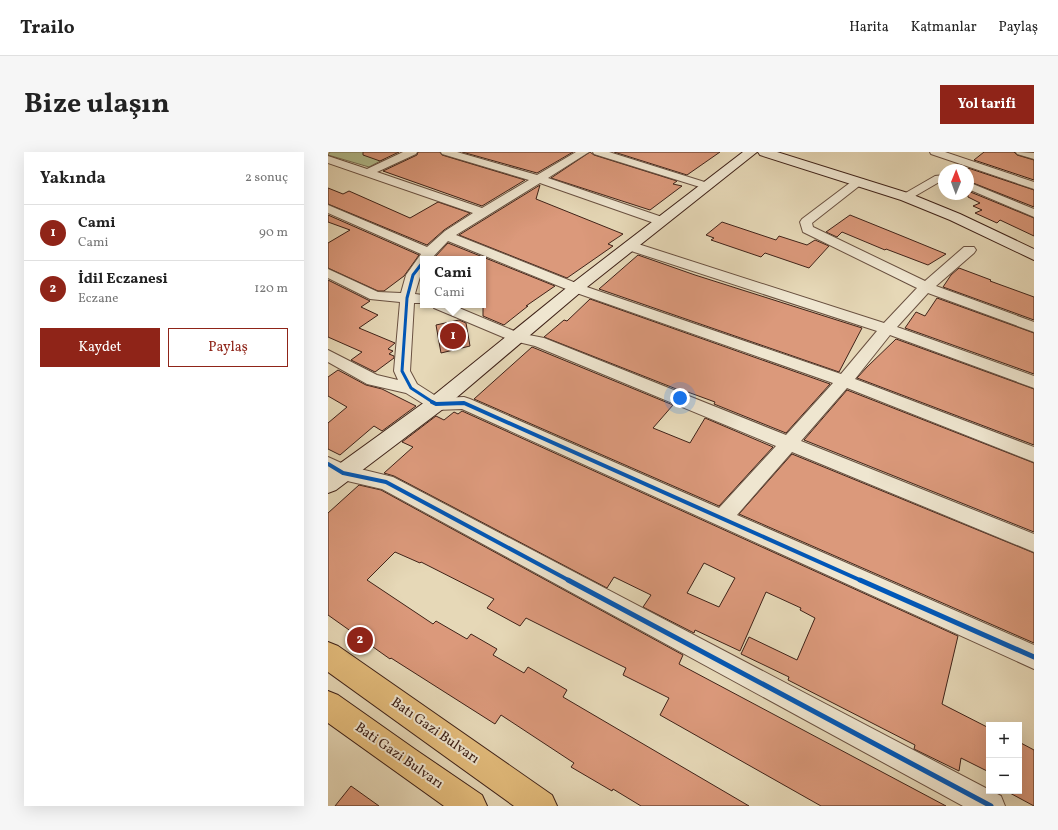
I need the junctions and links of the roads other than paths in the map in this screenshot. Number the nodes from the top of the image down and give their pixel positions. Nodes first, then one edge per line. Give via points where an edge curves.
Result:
1 (412, 152) edge
2 (446, 152) edge
3 (584, 152) edge
4 (598, 152) edge
5 (751, 152) edge
6 (764, 152) edge
7 (935, 152) edge
8 (1021, 152) edge
9 (1034, 156) edge
10 (328, 159) edge
11 (368, 172) junction
12 (539, 178) junction
13 (938, 179) edge
14 (859, 181) junction
15 (707, 186) junction
16 (1034, 186) edge
17 (974, 188) edge
18 (906, 197) junction
19 (328, 209) edge
20 (483, 212) junction
21 (1034, 213) edge
22 (661, 221) junction
23 (447, 236) junction
24 (630, 246) junction
25 (969, 250) dead end
26 (1034, 254) edge
27 (423, 256) edge
28 (426, 256) edge
29 (420, 264) edge
30 (328, 273) edge
31 (926, 287) junction
32 (576, 288) junction
33 (407, 298) junction
34 (420, 299) edge
35 (446, 308) edge
36 (1034, 327) edge
37 (887, 329) junction
38 (515, 337) junction
39 (328, 355) edge
40 (844, 381) junction
41 (1034, 382) edge
42 (411, 388) junction
43 (436, 404) junction
44 (788, 443) junction
45 (1034, 455) edge
46 (333, 473) edge
47 (723, 517) junction
48 (1034, 543) edge
49 (328, 656) edge
50 (1034, 658) edge
51 (328, 706) edge
52 (471, 806) edge
53 (541, 806) edge
54 (991, 806) edge

1 - 11 street
2 - 12 street
3 - 12 street
4 - 15 street
5 - 15 street
6 - 14 street
7 - 16 street
8 - 9 street
10 - 11 street
11 - 20 street
12 - 20 street
12 - 22 street
13 - 18 street
14 - 18 street
14 - 31 street via 806,222 807,229
15 - 22 street
17 - 21 street
18 - 26 street
19 - 27 street
20 - 23 street
22 - 24 street
23 - 28 street
23 - 32 street
24 - 32 street
24 - 37 street
25 - 31 street
29 - 33 street via 413,275
30 - 33 street via 375,296
31 - 36 street
31 - 37 street
32 - 38 street
32 - 40 street
33 - 34 street
33 - 42 street via 402,371
35 - 38 street
37 - 40 street
37 - 41 street
38 - 43 street
38 - 44 street via 539,342
39 - 42 street via 373,380
40 - 44 street
40 - 45 street
42 - 43 street
43 - 46 street
43 - 47 street via 464,403
44 - 47 street
44 - 48 street
46 - 54 street via 386,482
47 - 50 street
49 - 53 main road, Batı Gazi Bulvarı
51 - 52 main road, Bati Gazi Bulvarı

